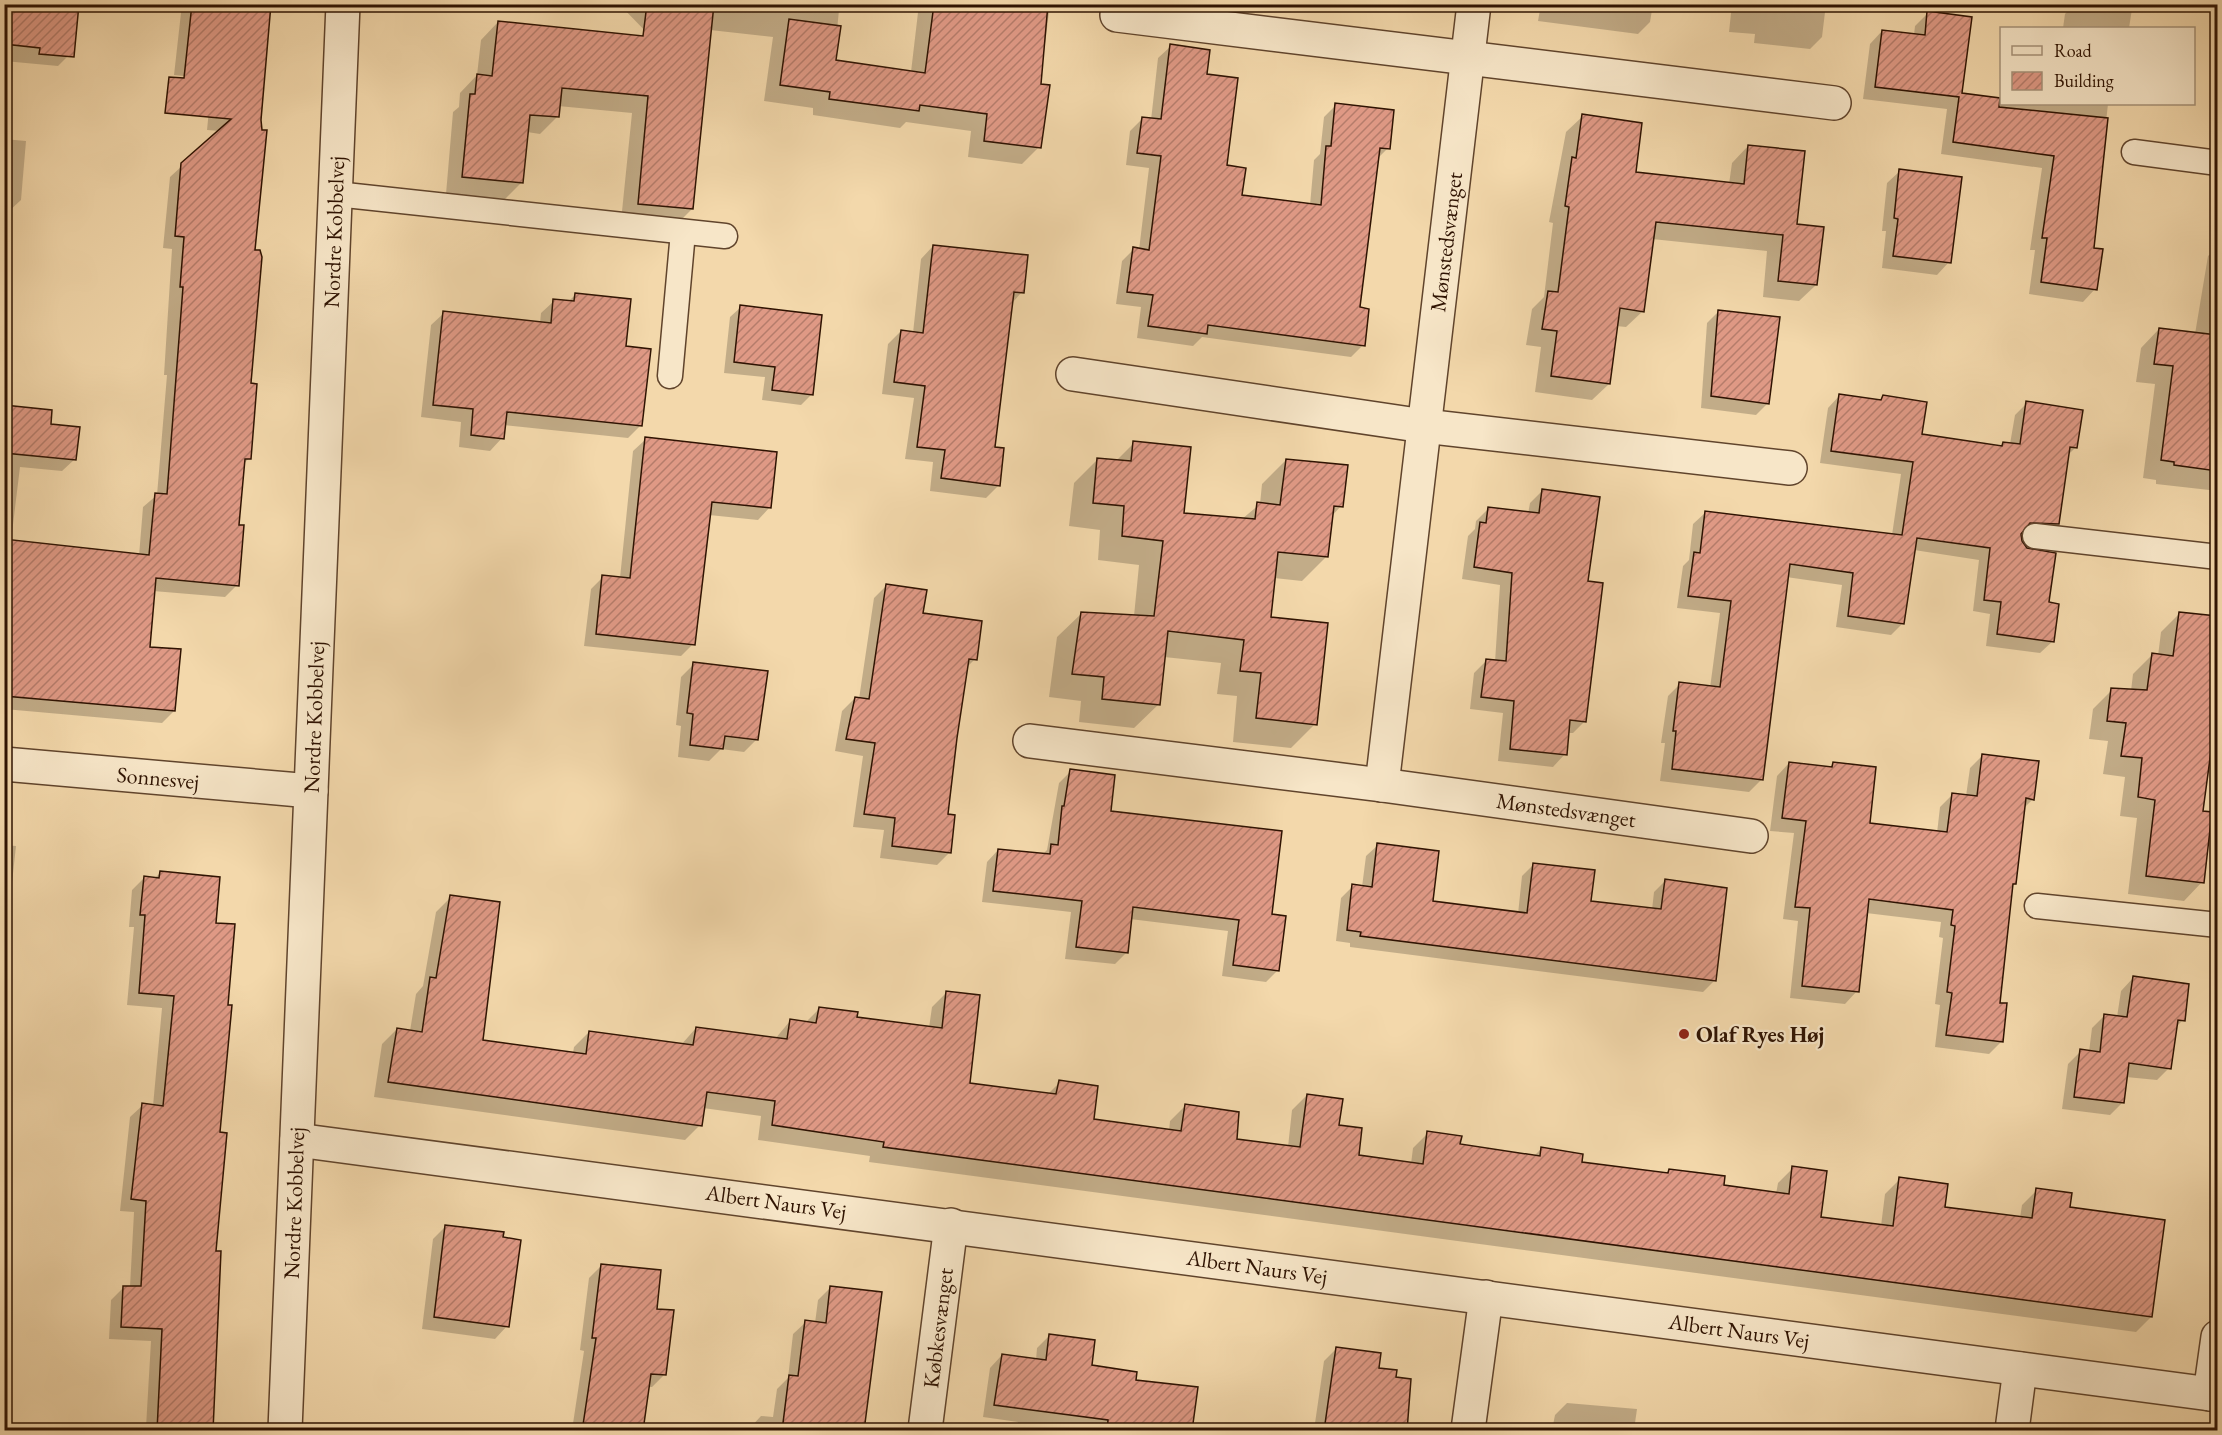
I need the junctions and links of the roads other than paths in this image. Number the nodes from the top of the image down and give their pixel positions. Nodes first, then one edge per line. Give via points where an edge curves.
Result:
1 (343, 4) edge
2 (1474, 4) edge
3 (1118, 15) dead end
4 (1468, 58) junction
5 (1834, 103) dead end
6 (2134, 152) dead end
7 (2217, 163) edge
8 (336, 194) junction
9 (683, 232) junction
10 (725, 236) dead end
11 (1073, 374) dead end
12 (670, 376) dead end
13 (1424, 426) junction
14 (1790, 468) dead end
15 (2035, 536) dead end
16 (2217, 557) edge
17 (1030, 741) dead end
18 (4, 764) edge
19 (1382, 784) junction
20 (311, 790) junction
21 (1751, 836) dead end
22 (2037, 906) dead end
23 (2217, 925) edge
24 (297, 1140) junction
25 (951, 1225) junction
26 (1486, 1297) junction
27 (2217, 1337) edge
28 (2020, 1369) junction
29 (2214, 1395) edge
30 (285, 1431) edge
31 (925, 1431) edge
32 (1468, 1431) edge
33 (2012, 1431) edge

1 - 8 street, Nordre Kobbelvej
2 - 4 street, Mønstedsvænget
3 - 4 street
4 - 5 street
4 - 13 street, Mønstedsvænget
6 - 7 lane
8 - 9 lane
8 - 20 street, Nordre Kobbelvej
9 - 10 lane
9 - 12 lane
11 - 13 street
13 - 14 street
13 - 19 street, Mønstedsvænget
15 - 16 lane
17 - 19 street, Mønstedsvænget
18 - 20 street, Sonnesvej
19 - 21 street, Mønstedsvænget
20 - 24 street, Nordre Kobbelvej
22 - 23 lane
24 - 25 street, Albert Naurs Vej
24 - 30 street, Nordre Kobbelvej
25 - 26 street, Albert Naurs Vej
25 - 31 street, Købkesvænget
26 - 28 street, Albert Naurs Vej
26 - 32 street
27 - 29 street
28 - 29 street, Albert Naurs Vej
28 - 33 street

